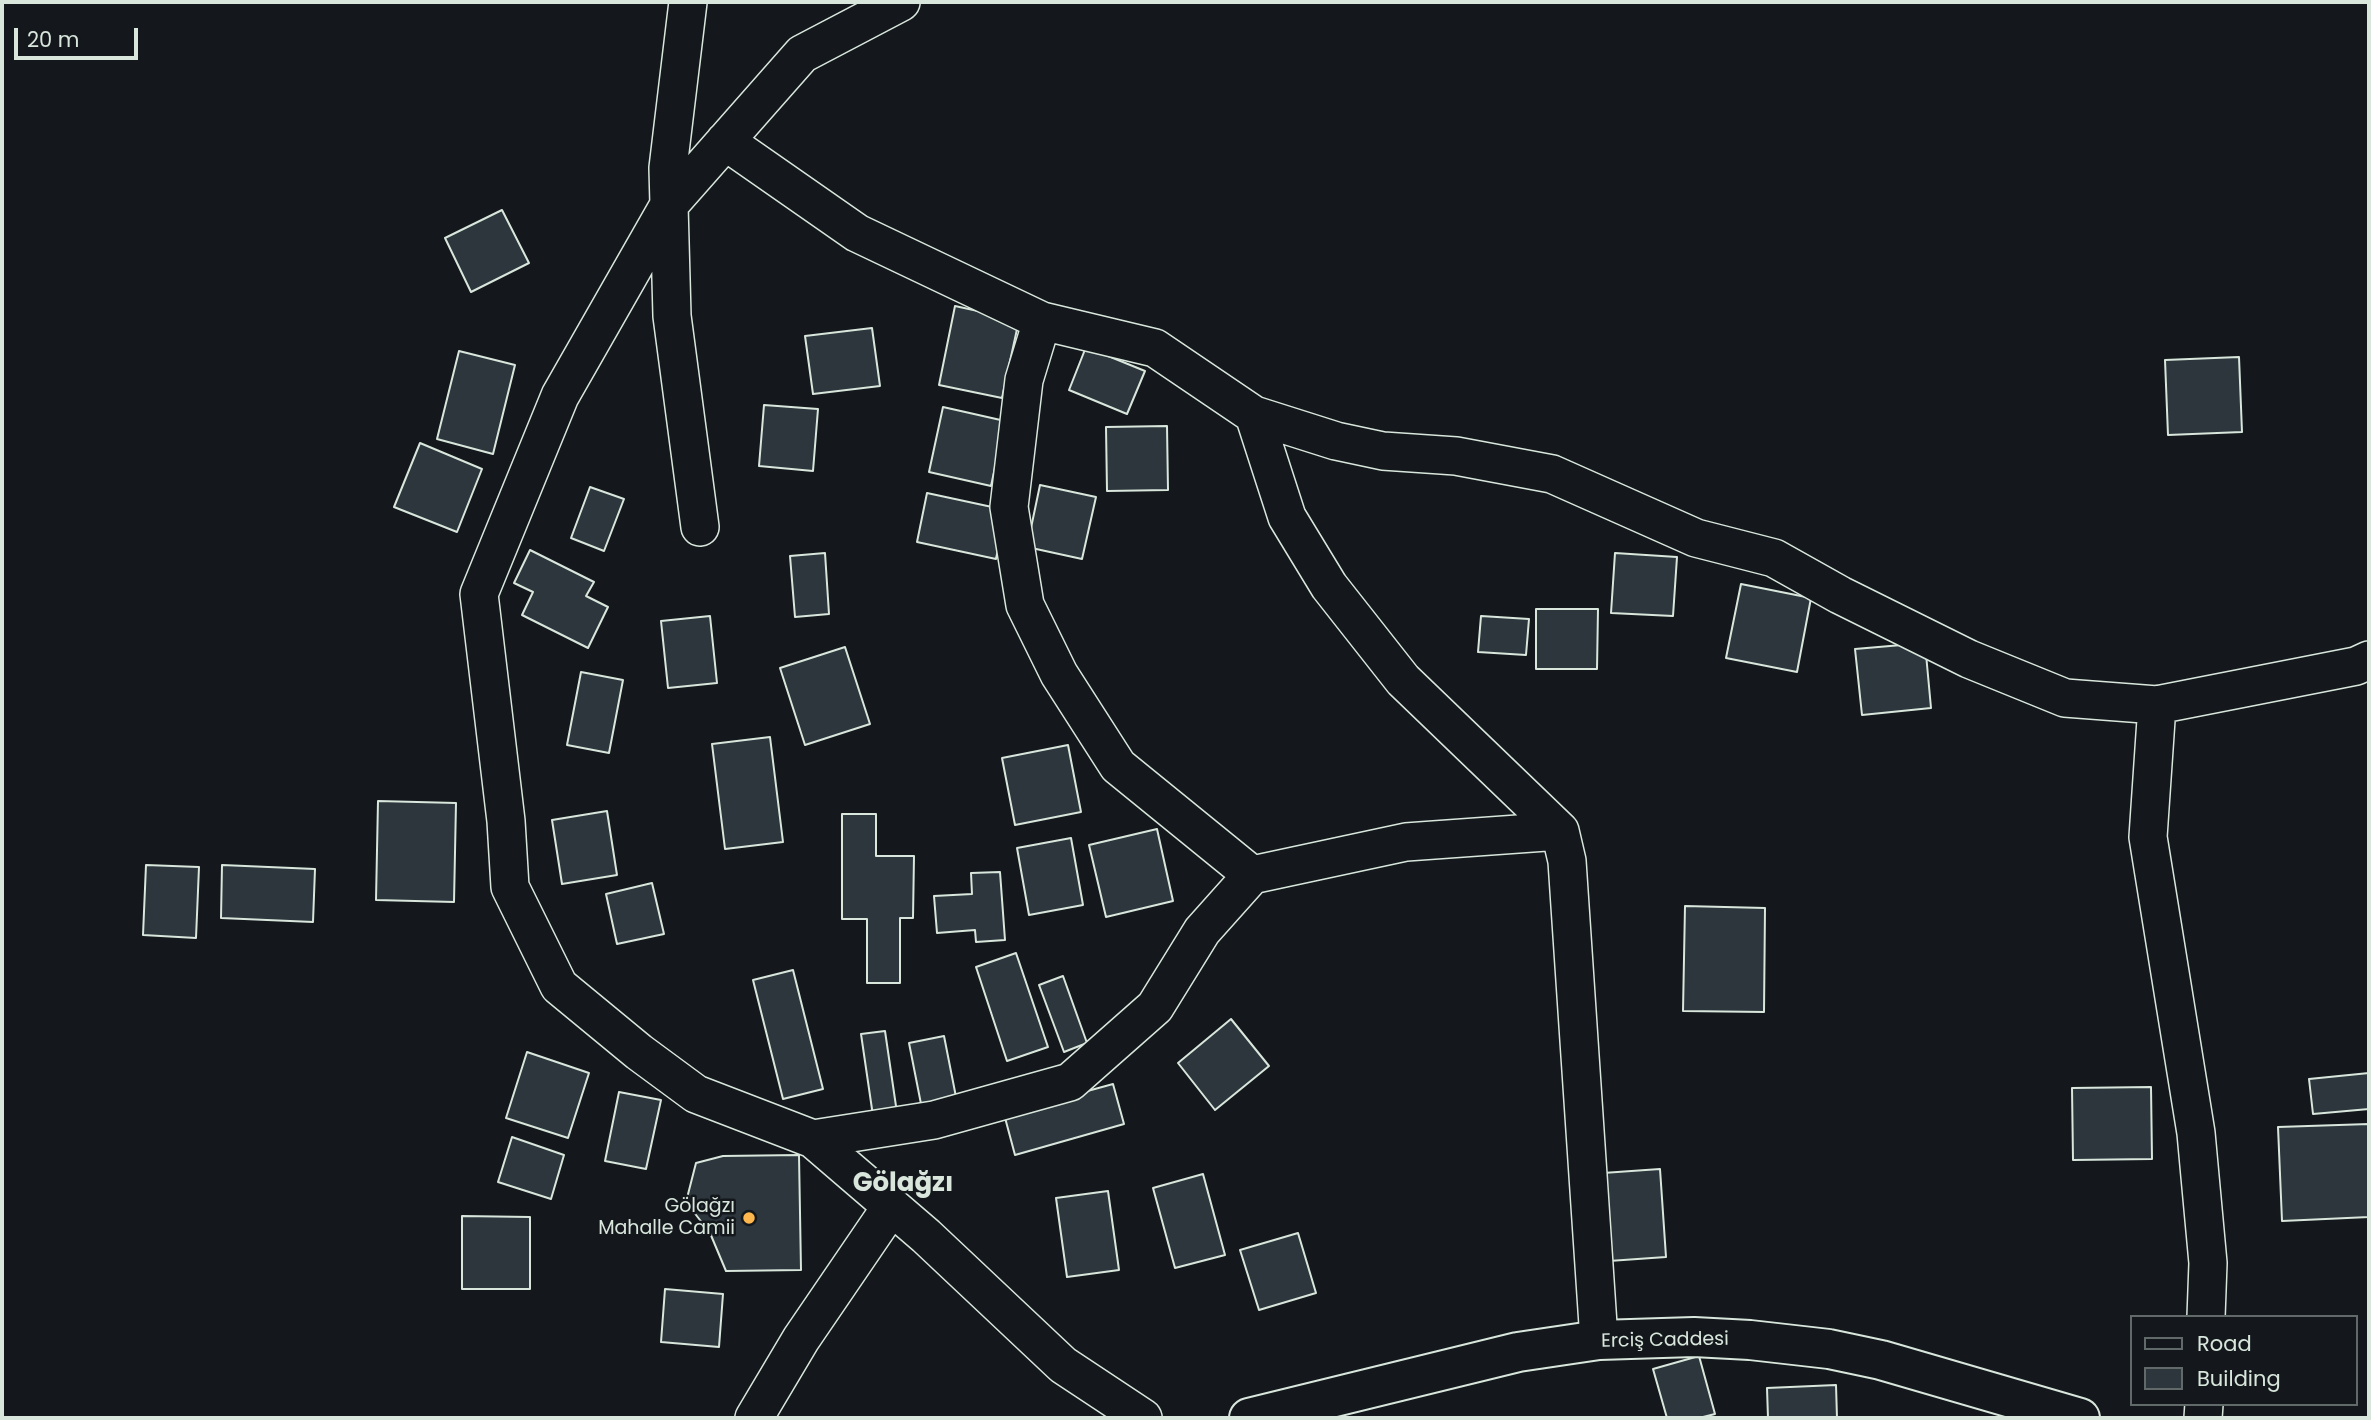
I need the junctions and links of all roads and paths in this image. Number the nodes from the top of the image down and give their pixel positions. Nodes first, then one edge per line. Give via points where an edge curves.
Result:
1 (688, 2) edge
2 (901, 2) edge
3 (725, 141) junction
4 (668, 205) junction
5 (1042, 320) junction
6 (1254, 415) junction
7 (700, 527) dead end
8 (2369, 660) edge
9 (2157, 705) junction
10 (1560, 831) junction
11 (1252, 875) junction
12 (813, 1139) junction
13 (891, 1207) junction
14 (2206, 1315) edge
15 (1599, 1340) junction
16 (754, 1418) edge
17 (1143, 1418) edge
18 (1250, 1418) edge
19 (2080, 1418) edge

1 - 4 street via 668,168
2 - 3 street via 802,54
3 - 4 street
3 - 5 street via 857,233
4 - 7 street via 672,316
4 - 12 street via 560,396 479,594 510,887 559,986 696,1094
5 - 6 street via 1155,348
5 - 11 street via 1024,380 1009,507 1025,605 1059,674 1118,766
6 - 9 street via 1382,452 1456,456 1552,474 1696,538 1774,558 1969,659 2065,698
6 - 10 street via 1287,517 1329,586 1404,680
8 - 9 street
9 - 14 street via 2148,837 2196,1133 2208,1263
10 - 11 street via 1406,842
10 - 15 street via 1567,861
11 - 12 street via 1202,932 1155,1007 1070,1082 934,1120
12 - 13 street
13 - 16 street via 801,1339
13 - 17 street via 1063,1365
15 - 18 street, Erciş Caddesi via 1518,1352
15 - 19 street, Erciş Caddesi via 1694,1337 1829,1349

